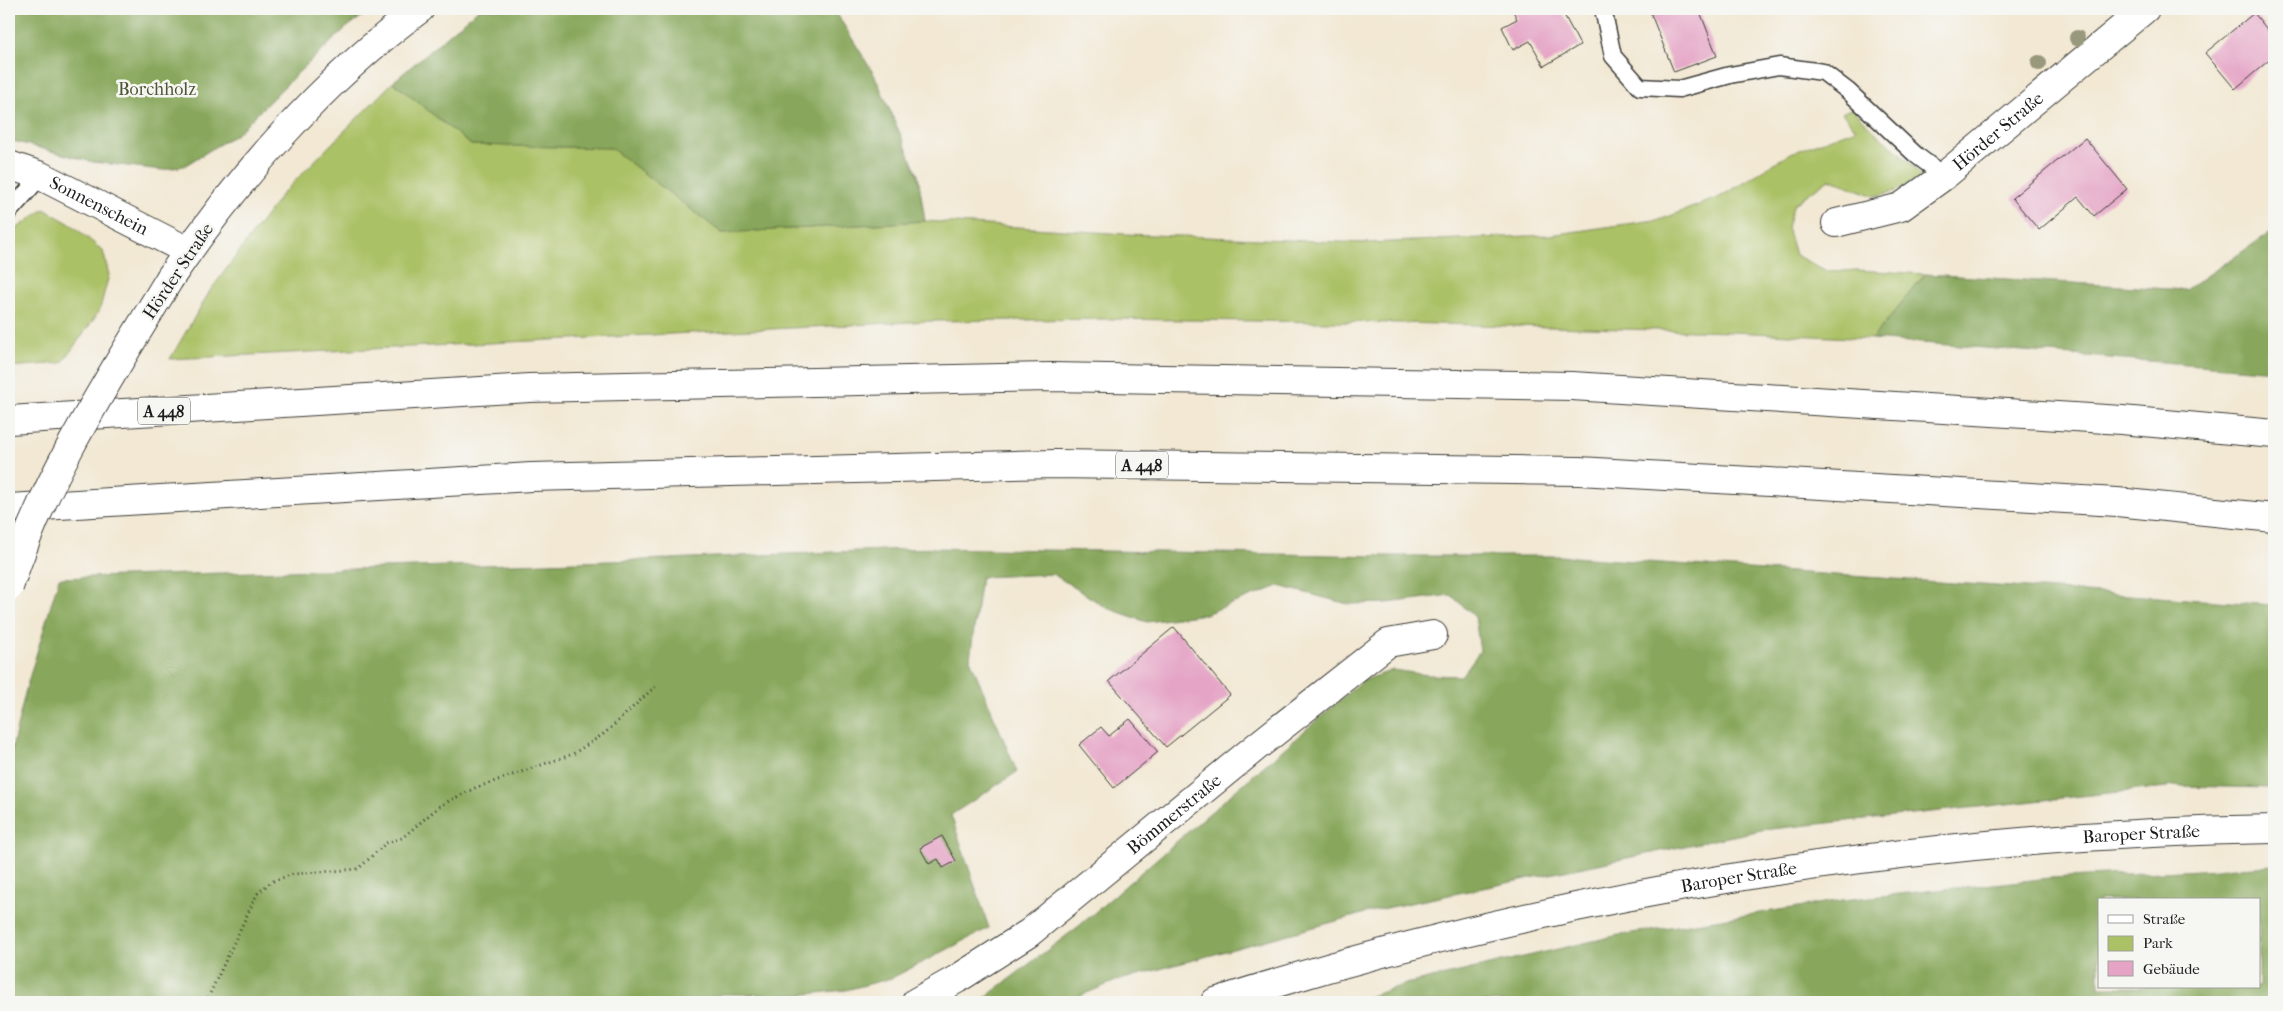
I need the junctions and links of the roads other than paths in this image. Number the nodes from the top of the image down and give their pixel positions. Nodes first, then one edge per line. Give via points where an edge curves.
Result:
1 (420, 9) edge
2 (1603, 9) edge
3 (2145, 9) edge
4 (9, 165) edge
5 (41, 176) junction
6 (1944, 176) junction
7 (9, 212) edge
8 (1836, 223) dead end
9 (188, 251) junction
10 (9, 420) edge
11 (2274, 434) edge
12 (9, 508) edge
13 (2274, 518) edge
14 (9, 587) edge
15 (1433, 635) dead end
16 (2274, 829) edge
17 (916, 1002) edge
18 (1215, 1002) edge

1 - 9 main road, Hörder Straße via 330,84 254,169
2 - 6 lane via 1613,56 1640,87 1679,89 1779,66 1823,72
3 - 6 main road, Hörder Straße
4 - 5 main road, Sonnenschein
5 - 7 lane
5 - 9 main road, Sonnenschein
6 - 8 main road, Hörder Straße via 1901,207
9 - 14 main road, Hörder Straße, bridge via 85,419 16,563
10 - 11 main road, A 448 via 529,388 1051,377 1572,386 2122,420
12 - 13 main road, A 448 via 531,477 1054,464 1579,471 2117,502
15 - 17 main road, Bömmerstraße via 1388,643 1028,933
16 - 18 main road, Baroper Straße via 2202,830 1988,845 1770,872 1568,907 1315,970

